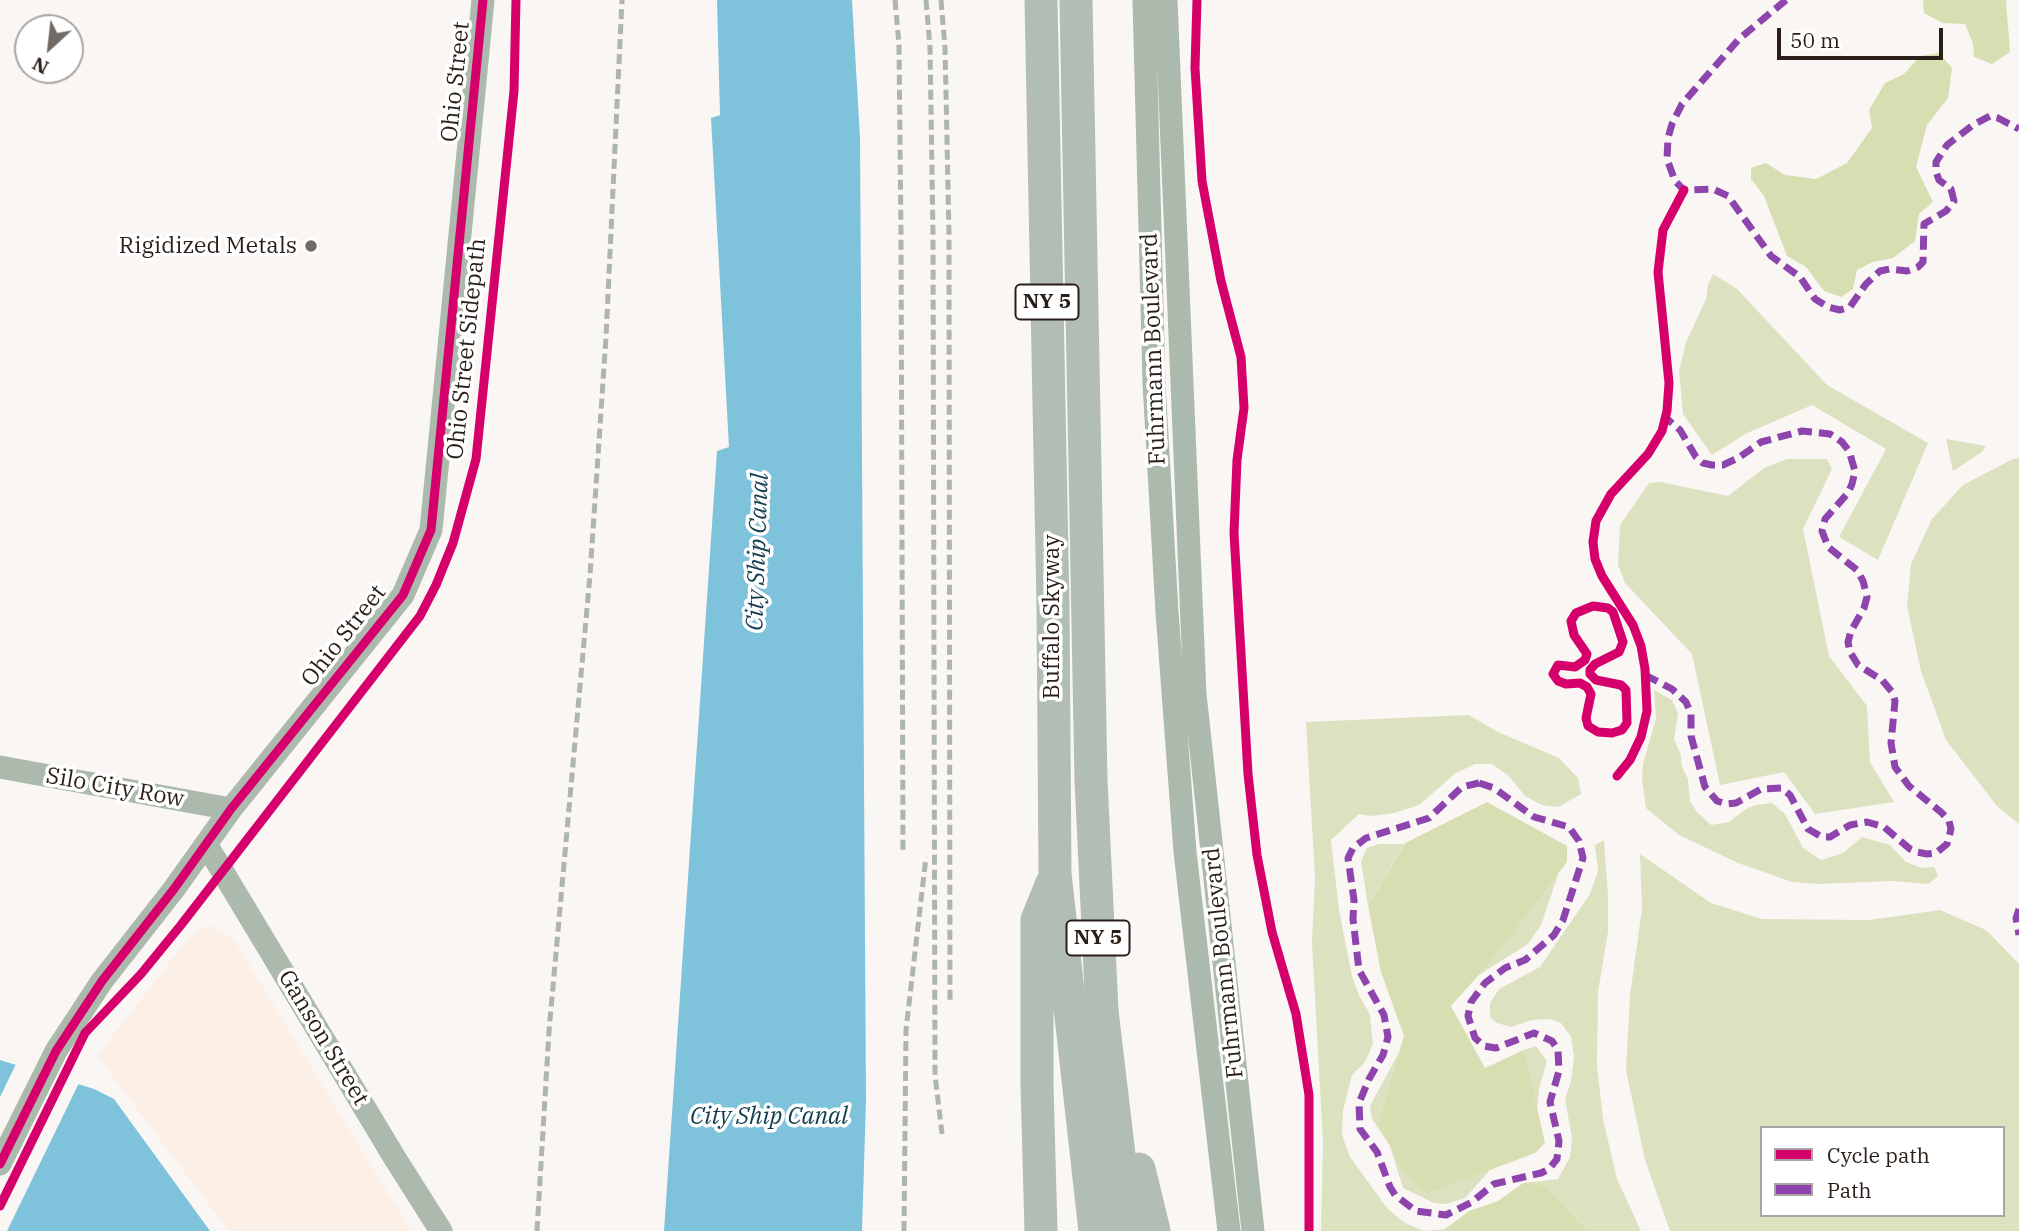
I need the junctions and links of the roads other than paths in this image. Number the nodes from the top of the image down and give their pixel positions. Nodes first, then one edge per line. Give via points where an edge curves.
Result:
1 (483, 0) edge
2 (1041, 0) edge
3 (1076, 0) edge
4 (1144, 0) edge
5 (1166, 0) edge
6 (1184, 696) junction
7 (0, 767) edge
8 (231, 809) junction
9 (206, 844) junction
10 (1055, 874) junction
11 (1102, 1011) junction
12 (0, 1164) edge
13 (442, 1231) edge
14 (1041, 1231) edge
15 (1095, 1231) edge
16 (1128, 1231) edge
17 (1154, 1231) edge
18 (1229, 1231) edge
19 (1253, 1231) edge

1 - 8 street, Ohio Street via 431,530 403,594
2 - 10 highway, Buffalo Skyway / NY 5
3 - 11 highway, Buffalo Skyway / NY 5 via 1091,780
4 - 6 street, Fuhrmann Boulevard via 1154,383
5 - 6 street, Fuhrmann Boulevard
6 - 18 street, Fuhrmann Boulevard via 1185,852
6 - 19 street, Fuhrmann Boulevard
7 - 8 street, Silo City Row
8 - 9 street, Ohio Street
9 - 12 street, Ohio Street via 102,981 56,1051
9 - 13 street, Ganson Street
10 - 14 highway via 1037,920
10 - 15 highway, Buffalo Skyway / NY 5
11 - 16 highway, Buffalo Skyway / NY 5
11 - 17 highway

